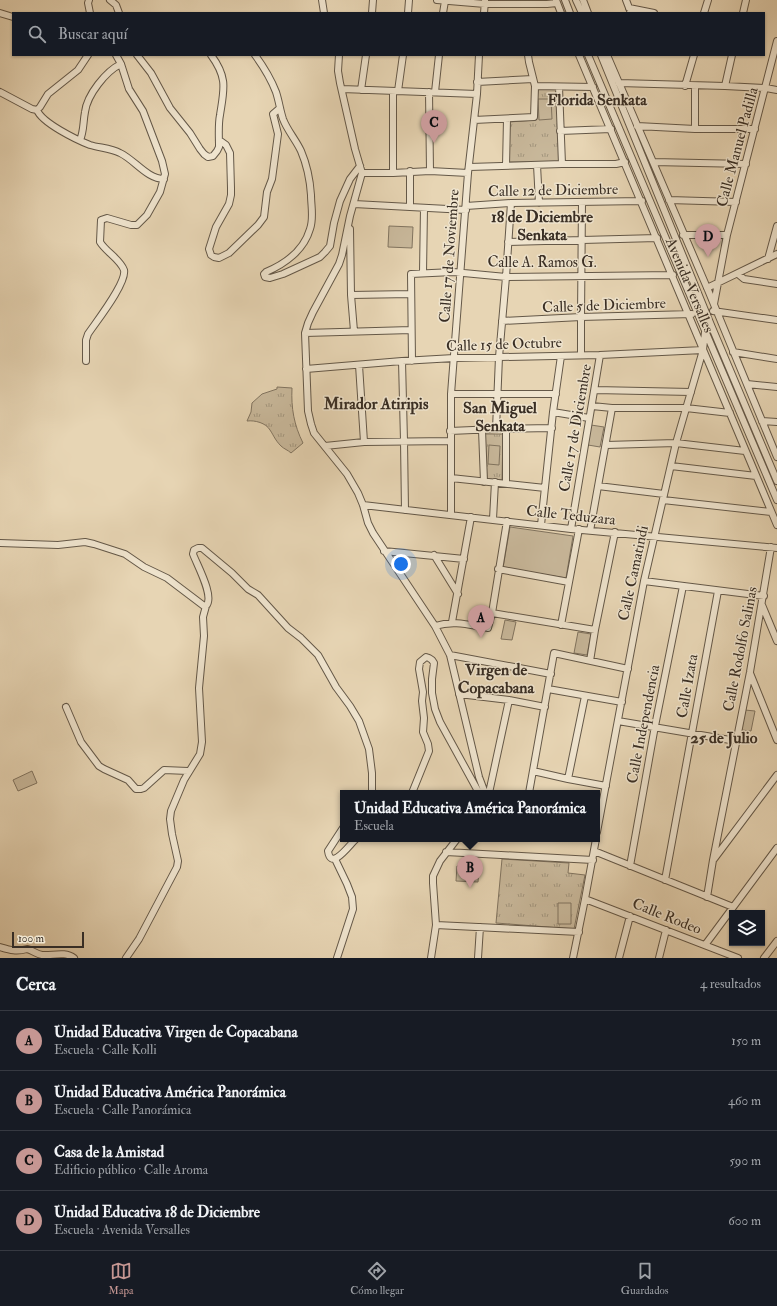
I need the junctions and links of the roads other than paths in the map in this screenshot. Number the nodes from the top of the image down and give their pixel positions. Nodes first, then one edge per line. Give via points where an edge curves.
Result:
1 (110, 0) edge
2 (322, 0) edge
3 (373, 0) edge
4 (409, 0) edge
5 (437, 0) edge
6 (565, 0) edge
7 (576, 0) edge
8 (583, 0) edge
9 (626, 0) edge
10 (708, 0) edge
11 (746, 0) edge
12 (87, 1) edge
13 (445, 1) edge
14 (459, 1) edge
15 (556, 1) edge
16 (485, 2) edge
17 (630, 11) edge
18 (90, 12) edge
19 (120, 12) edge
20 (324, 12) edge
21 (372, 12) edge
22 (408, 12) edge
23 (443, 12) edge
24 (484, 12) edge
25 (560, 12) edge
26 (570, 12) edge
27 (582, 12) edge
28 (588, 12) edge
29 (642, 12) edge
30 (704, 12) edge
31 (743, 12) edge
32 (0, 13) edge
33 (12, 17) edge
34 (777, 41) edge
35 (87, 56) edge
36 (117, 56) edge
37 (139, 56) edge
38 (213, 56) edge
39 (256, 56) edge
40 (338, 56) edge
41 (366, 56) edge
42 (402, 56) edge
43 (439, 56) edge
44 (479, 56) edge
45 (528, 56) edge
46 (579, 56) edge
47 (588, 56) edge
48 (601, 56) edge
49 (607, 56) edge
50 (694, 56) edge
51 (732, 56) edge
52 (121, 64) junction
53 (533, 79) junction
54 (477, 82) junction
55 (619, 83) junction
56 (535, 86) junction
57 (559, 86) junction
58 (685, 86) junction
59 (695, 86) junction
60 (725, 86) junction
61 (593, 87) junction
62 (766, 88) junction
63 (342, 89) junction
64 (361, 90) junction
65 (777, 90) edge
66 (396, 91) junction
67 (0, 92) edge
68 (432, 92) junction
69 (477, 94) junction
70 (280, 108) junction
71 (37, 110) junction
72 (507, 119) junction
73 (474, 120) junction
74 (637, 126) junction
75 (611, 129) junction
76 (695, 129) junction
77 (755, 129) junction
78 (560, 131) junction
79 (80, 140) junction
80 (219, 140) junction
81 (625, 162) junction
82 (653, 162) junction
83 (562, 164) junction
84 (746, 164) junction
85 (538, 165) junction
86 (506, 166) junction
87 (361, 170) junction
88 (469, 170) junction
89 (410, 171) junction
90 (430, 171) junction
91 (393, 173) junction
92 (164, 179) junction
93 (669, 200) junction
94 (642, 201) junction
95 (582, 202) junction
96 (736, 202) junction
97 (511, 203) junction
98 (538, 203) junction
99 (354, 204) junction
100 (410, 207) junction
101 (424, 208) junction
102 (466, 208) junction
103 (350, 216) junction
104 (777, 226) edge
105 (683, 235) junction
106 (727, 235) junction
107 (657, 238) junction
108 (582, 239) junction
109 (508, 242) junction
110 (777, 254) edge
111 (768, 259) junction
112 (424, 273) junction
113 (461, 273) junction
114 (738, 274) junction
115 (581, 275) junction
116 (673, 275) junction
117 (506, 277) junction
118 (718, 284) junction
119 (777, 284) edge
120 (707, 288) junction
121 (412, 294) junction
122 (351, 295) junction
123 (714, 308) junction
124 (706, 312) junction
125 (697, 313) junction
126 (689, 315) junction
127 (581, 318) junction
128 (777, 320) edge
129 (502, 322) junction
130 (711, 324) junction
131 (411, 330) junction
132 (354, 331) junction
133 (705, 332) junction
134 (305, 333) junction
135 (703, 350) junction
136 (733, 352) junction
137 (581, 355) junction
138 (600, 355) junction
139 (561, 356) junction
140 (499, 357) junction
141 (454, 358) junction
142 (777, 359) edge
143 (86, 361) dead end
144 (402, 361) junction
145 (412, 361) junction
146 (360, 364) junction
147 (306, 369) junction
148 (747, 384) junction
149 (777, 387) edge
150 (594, 390) junction
151 (691, 392) junction
152 (451, 394) junction
153 (497, 394) junction
154 (556, 394) junction
155 (592, 406) junction
156 (612, 408) junction
157 (686, 408) junction
158 (553, 412) junction
159 (730, 413) junction
160 (589, 418) junction
161 (762, 421) junction
162 (777, 422) edge
163 (552, 428) junction
164 (496, 429) junction
165 (506, 429) junction
166 (482, 430) junction
167 (450, 431) junction
168 (451, 440) junction
169 (364, 442) junction
170 (404, 442) junction
171 (676, 442) junction
172 (606, 445) junction
173 (325, 446) junction
174 (745, 451) junction
175 (777, 457) edge
176 (671, 466) junction
177 (756, 476) junction
178 (451, 478) junction
179 (777, 481) edge
180 (484, 482) junction
181 (495, 482) junction
182 (506, 483) junction
183 (598, 486) junction
184 (545, 488) junction
185 (663, 497) junction
186 (777, 500) edge
187 (363, 505) junction
188 (405, 510) junction
189 (771, 512) junction
190 (451, 515) junction
191 (471, 517) junction
192 (493, 519) junction
193 (506, 521) junction
194 (541, 525) junction
195 (777, 525) edge
196 (571, 529) junction
197 (579, 529) junction
198 (590, 530) junction
199 (614, 532) junction
200 (654, 537) junction
201 (0, 543) edge
202 (774, 548) edge
203 (384, 551) junction
204 (434, 555) junction
205 (464, 558) junction
206 (498, 569) junction
207 (644, 581) junction
208 (569, 582) junction
209 (683, 586) junction
210 (718, 591) junction
211 (458, 594) junction
212 (764, 596) junction
213 (762, 605) junction
214 (206, 606) junction
215 (492, 613) junction
216 (452, 622) junction
217 (561, 625) junction
218 (435, 626) junction
219 (595, 630) junction
220 (777, 641) edge
221 (450, 656) junction
222 (590, 661) junction
223 (628, 668) junction
224 (750, 672) junction
225 (550, 674) junction
226 (548, 689) junction
227 (459, 694) junction
228 (585, 696) junction
229 (509, 700) junction
230 (622, 702) junction
231 (66, 707) dead end
232 (545, 707) junction
233 (618, 721) junction
234 (656, 726) junction
235 (692, 733) junction
236 (777, 740) edge
237 (736, 741) junction
238 (188, 771) junction
239 (533, 771) junction
240 (777, 774) edge
241 (568, 779) junction
242 (606, 786) junction
243 (372, 790) edge
244 (413, 790) edge
245 (477, 790) edge
246 (484, 790) edge
247 (490, 790) edge
248 (530, 790) edge
249 (600, 810) edge
250 (340, 833) edge
251 (353, 842) edge
252 (454, 842) edge
253 (596, 842) edge
254 (777, 848) edge
255 (594, 851) junction
256 (446, 852) junction
257 (335, 859) junction
258 (592, 860) junction
259 (713, 860) junction
260 (630, 866) junction
261 (665, 880) junction
262 (707, 897) junction
263 (585, 899) junction
264 (733, 907) junction
265 (630, 916) junction
266 (436, 924) junction
267 (480, 927) junction
268 (666, 930) junction
269 (579, 932) junction
270 (777, 941) edge
271 (705, 945) junction
272 (0, 947) edge
273 (74, 958) edge
274 (126, 958) edge
275 (337, 958) edge
276 (431, 958) edge
277 (478, 958) edge
278 (573, 958) edge
279 (619, 958) edge
280 (659, 958) edge
281 (738, 958) edge
282 (764, 958) edge

1 - 19 street
2 - 20 street
3 - 21 street
4 - 22 street
5 - 13 street
6 - 26 street
7 - 27 street
8 - 28 street
9 - 17 street
10 - 30 street
11 - 31 street
12 - 18 street
13 - 14 street
13 - 23 street
14 - 16 street
15 - 16 street via 547,4
15 - 25 street
16 - 24 street
17 - 29 street
32 - 33 street
34 - 62 street, Calle Manuel Padilla
35 - 71 street via 78,70 48,94
36 - 52 street
37 - 80 street via 170,108 204,154 208,157 213,156
38 - 80 street via 223,76 224,96
39 - 70 street via 276,93
40 - 63 street
41 - 64 street
42 - 66 street
43 - 68 street
44 - 54 street, Calle 17 de Noviembre
45 - 53 street
46 - 61 street, Avenida Versalles
47 - 125 street, Avenida Versalles
48 - 124 street, Avenida Versalles
49 - 55 street, Avenida Versalles
50 - 58 street
51 - 60 street
52 - 79 street via 109,73 89,98
52 - 92 street via 129,88 143,111 157,146 165,174
53 - 54 street
53 - 56 street
54 - 69 street, Calle 17 de Noviembre
55 - 58 street
55 - 74 street, Avenida Versalles
56 - 57 street
56 - 72 street via 534,117
57 - 61 street
57 - 78 street
58 - 59 street
59 - 60 street
59 - 76 street
60 - 62 street
61 - 75 street, Avenida Versalles
62 - 65 street
62 - 77 street, Calle Manuel Padilla
63 - 64 street
63 - 87 street
64 - 66 street
66 - 68 street
66 - 91 street
67 - 71 street
68 - 69 street
68 - 90 street
69 - 73 street, Calle 17 de Noviembre
70 - 80 street via 273,114 278,134 264,216 229,253 219,258 211,255 209,249 231,195 230,153 223,141
70 - 87 street via 283,120 306,164 310,179 312,214 310,228 297,251 266,272 264,277 283,274 320,257 325,252 330,246 340,201 350,179
71 - 79 street via 46,122
72 - 73 street
72 - 86 street
73 - 88 street, Calle 17 de Noviembre
74 - 76 street
74 - 82 street, Avenida Versalles
75 - 78 street
75 - 81 street, Avenida Versalles
76 - 77 street
77 - 84 street, Calle Manuel Padilla
78 - 83 street
79 - 92 street via 120,153 153,177
81 - 83 street
81 - 94 street, Avenida Versalles
82 - 84 street
82 - 93 street, Avenida Versalles
83 - 85 street
84 - 96 street, Calle Manuel Padilla
85 - 86 street
85 - 98 street
86 - 88 street
87 - 91 street
87 - 99 street
88 - 90 street
88 - 102 street, Calle 17 de Noviembre
89 - 90 street
89 - 91 street
89 - 100 street
92 - 143 street via 147,215 137,225 107,218 100,220 100,242 123,270 124,276 88,334
93 - 96 street
93 - 105 street, Avenida Versalles
94 - 95 street, Calle 12 de Diciembre
94 - 107 street, Avenida Versalles
95 - 98 street, Calle 12 de Diciembre
95 - 108 street
96 - 106 street, Calle Manuel Padilla
97 - 98 street, Calle 12 de Diciembre
97 - 102 street, Calle 12 de Diciembre
97 - 109 street
99 - 100 street, Calle 12 de Diciembre
99 - 103 street
100 - 101 street, Calle 12 de Diciembre
101 - 102 street, Calle 12 de Diciembre
101 - 112 street
102 - 113 street, Calle 17 de Noviembre
103 - 122 street
103 - 134 street via 339,264 313,312
104 - 111 street
105 - 106 street
105 - 120 street, Avenida Versalles
106 - 118 street, Calle Manuel Padilla
107 - 108 street
107 - 116 street, Avenida Versalles
108 - 109 street
108 - 115 street
109 - 117 street
110 - 111 street
111 - 114 street
112 - 113 street, Calle A. Ramos G.
112 - 121 street, Calle A. Ramos G. via 411,274
113 - 117 street, Calle A. Ramos G.
113 - 141 street, Calle 17 de Noviembre
114 - 118 street
114 - 119 street via 744,279
115 - 116 street, Calle A. Ramos G.
115 - 117 street, Calle A. Ramos G.
115 - 127 street
116 - 126 street, Avenida Versalles
117 - 129 street
118 - 120 street
118 - 123 street, Calle Manuel Padilla
120 - 123 street, Avenida Versalles
121 - 122 street
121 - 131 street
122 - 132 street
123 - 124 street, Calle 5 de Diciembre
123 - 128 street, Calle 5 de Diciembre
123 - 136 street, Avenida Versalles
124 - 125 street, Calle 5 de Diciembre
124 - 130 street, Avenida Versalles
125 - 126 street, Calle 5 de Diciembre
125 - 133 street, Avenida Versalles
126 - 127 street, Calle 5 de Diciembre
126 - 135 street, Avenida Versalles
127 - 129 street, Calle 5 de Diciembre
127 - 137 street
129 - 140 street
130 - 133 street
130 - 179 street, Avenida Versalles
131 - 132 street
131 - 145 street
132 - 134 street
133 - 135 street, Calle Camatindi
133 - 186 street, Avenida Versalles
134 - 147 street
135 - 138 street, Calle 15 de Octubre
135 - 151 street, Calle Camatindi
135 - 159 street, Avenida Versalles
136 - 142 street
136 - 148 street, Avenida Versalles
137 - 138 street, Calle 15 de Octubre
137 - 139 street, Calle 15 de Octubre
138 - 150 street, Calle 17 de Diciembre
139 - 140 street, Calle 15 de Octubre
139 - 154 street
140 - 141 street, Calle 15 de Octubre
140 - 153 street
141 - 145 street, Calle 15 de Octubre
141 - 152 street, Calle 17 de Noviembre
144 - 145 street, Calle 15 de Octubre
144 - 146 street, Calle 15 de Octubre
144 - 170 street
146 - 147 street, Calle 15 de Octubre
146 - 169 street
147 - 173 street via 310,424
148 - 149 street
148 - 161 street, Avenida Versalles
150 - 151 street
150 - 155 street, Calle 17 de Diciembre
151 - 157 street, Calle Camatindi
152 - 153 street
152 - 167 street, Calle 17 de Noviembre
153 - 154 street
153 - 164 street
154 - 158 street
155 - 156 street
155 - 160 street, Calle 17 de Diciembre
156 - 157 street
156 - 172 street
157 - 159 street
157 - 171 street, Calle Camatindi
158 - 160 street
158 - 163 street
159 - 174 street, Avenida Versalles
160 - 196 street, Calle 17 de Diciembre
161 - 162 street
161 - 175 street, Avenida Versalles
163 - 165 street
163 - 184 street
164 - 165 street
164 - 166 street
165 - 182 street
166 - 167 street
166 - 180 street
167 - 168 street, Calle 17 de Noviembre
168 - 170 street
168 - 178 street, Calle 17 de Noviembre
169 - 170 street
169 - 173 street
170 - 188 street
171 - 172 street
171 - 174 street
171 - 176 street, Calle Camatindi
172 - 183 street
173 - 187 street via 346,474
174 - 177 street, Avenida Versalles
176 - 177 street
176 - 185 street, Calle Camatindi
177 - 189 street, Avenida Versalles
178 - 180 street
178 - 190 street, Calle 17 de Noviembre
180 - 181 street
181 - 182 street
181 - 192 street
182 - 184 street
183 - 185 street
183 - 198 street
184 - 194 street
185 - 189 street
185 - 200 street, Calle Camatindi
187 - 188 street, Calle Teduzara
187 - 203 street via 368,523
188 - 190 street, Calle Teduzara
189 - 195 street, Avenida Versalles
190 - 191 street, Calle Teduzara
191 - 192 street, Calle Teduzara
191 - 205 street
192 - 193 street, Calle Teduzara
193 - 194 street, Calle Teduzara
193 - 206 street
194 - 196 street, Calle Teduzara
196 - 197 street, Calle Teduzara
197 - 198 street, Calle Teduzara
197 - 208 street
198 - 199 street, Calle Teduzara
199 - 200 street, Calle Teduzara
199 - 219 street
200 - 202 street, Calle Teduzara
200 - 207 street, Calle Camatindi
201 - 214 street via 58,545 85,542 100,545 125,554 167,578
202 - 212 street, Calle Rodolfo Salinas
203 - 204 street
203 - 218 street
204 - 205 street
204 - 211 street
205 - 211 street
206 - 208 street
206 - 215 street
207 - 209 street
207 - 223 street, Calle Camatindi
208 - 217 street
209 - 210 street
209 - 234 street, Calle Independencia
210 - 212 street
210 - 235 street, Calle Izata
211 - 216 street
212 - 213 street, Calle Rodolfo Salinas
213 - 220 street
213 - 224 street, Calle Rodolfo Salinas
214 - 238 street via 203,617 204,636 199,688 202,742 200,754
214 - 243 street via 210,598 193,554 198,548 202,548 258,595 288,628 318,655 359,721 369,749
215 - 216 street via 488,628
215 - 217 street
216 - 218 street
217 - 219 street
218 - 221 street
219 - 222 street
221 - 225 street
221 - 227 street
222 - 223 street
222 - 225 street via 554,653
223 - 230 street, Calle Camatindi
224 - 236 street
224 - 237 street, Calle Rodolfo Salinas
225 - 226 street
226 - 228 street
226 - 232 street
227 - 229 street
227 - 246 street
228 - 230 street
228 - 241 street
229 - 232 street
229 - 247 street
230 - 233 street, Calle Camatindi
231 - 238 street via 81,742 99,766 128,780 136,789 144,788 164,770
232 - 239 street
233 - 234 street
233 - 242 street, Calle Camatindi
234 - 235 street
234 - 260 street, Calle Independencia
235 - 237 street
235 - 261 street, Calle Izata
237 - 259 street, Calle Rodolfo Salinas
238 - 274 street via 170,819 177,867 139,939
239 - 241 street
239 - 248 street
240 - 259 street
241 - 242 street
242 - 249 street, Calle Camatindi
244 - 245 street via 429,751 423,732 424,710 419,669 420,662 426,657 434,663 432,693 440,722
250 - 257 street via 328,852 331,858
251 - 257 street
252 - 256 street
253 - 255 street
254 - 264 street
255 - 258 street
255 - 260 street
256 - 258 street
256 - 266 street via 433,876
257 - 275 street via 352,897 353,909
258 - 263 street
259 - 262 street, Calle Rodolfo Salinas
260 - 261 street
261 - 262 street
262 - 264 street
263 - 265 street, Calle Rodeo
263 - 269 street
264 - 271 street
265 - 268 street, Calle Rodeo
265 - 279 street
266 - 267 street
266 - 276 street
267 - 269 street
267 - 277 street
268 - 271 street, Calle Rodeo
268 - 280 street
269 - 278 street
270 - 282 street
271 - 281 street, Calle Rodeo
272 - 273 street via 12,951 27,949 41,955

